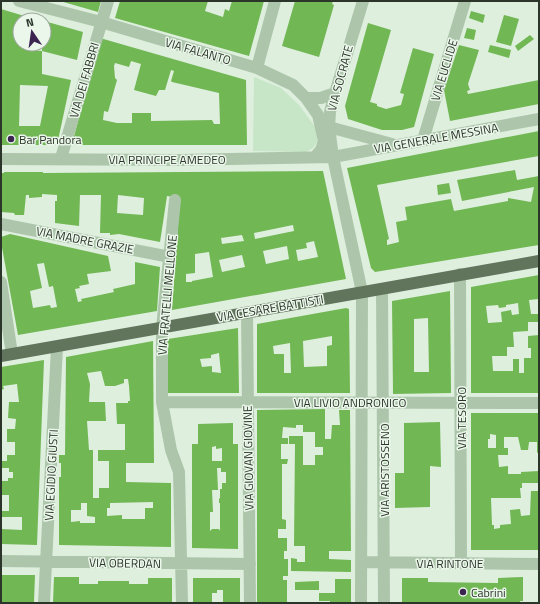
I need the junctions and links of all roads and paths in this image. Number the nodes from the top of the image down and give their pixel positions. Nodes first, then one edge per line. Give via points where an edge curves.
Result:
1 (19, 1) edge
2 (108, 1) edge
3 (275, 1) edge
4 (363, 1) edge
5 (464, 1) edge
6 (101, 22) junction
7 (257, 68) junction
8 (335, 93) junction
9 (306, 98) junction
10 (539, 119) edge
11 (329, 128) junction
12 (423, 140) junction
13 (396, 145) junction
14 (315, 157) junction
15 (333, 157) junction
16 (61, 158) junction
17 (1, 159) edge
18 (175, 200) dead end
19 (1, 224) edge
20 (170, 257) junction
21 (539, 261) edge
22 (460, 274) junction
23 (1, 282) edge
24 (382, 289) junction
25 (362, 292) junction
26 (247, 312) junction
27 (162, 328) junction
28 (57, 347) junction
29 (7, 355) edge
30 (162, 402) junction
31 (247, 402) junction
32 (384, 402) junction
33 (361, 403) junction
34 (461, 403) junction
35 (539, 403) edge
36 (1, 561) edge
37 (46, 562) junction
38 (362, 562) junction
39 (461, 562) junction
40 (182, 563) junction
41 (384, 563) junction
42 (250, 564) junction
43 (539, 564) edge
44 (44, 603) edge
45 (182, 603) edge
46 (250, 603) edge
47 (361, 603) edge
48 (384, 603) edge

1 - 6 street, VIA FALANTO
2 - 6 street, VIA DEI FABBRI
3 - 7 street
4 - 8 street, VIA SOCRATE
5 - 12 street, VIA EUCLIDE
6 - 7 street, VIA FALANTO
6 - 16 street, VIA DEI FABBRI
7 - 9 street, VIA FALANTO via 293,85
8 - 9 street via 321,98
8 - 11 street, VIA SOCRATE
9 - 14 street, VIA FALANTO via 318,115 324,141
10 - 12 street, VIA GENERALE MESSINA
11 - 13 street
11 - 15 street, VIA SOCRATE
12 - 13 street, VIA GENERALE MESSINA
13 - 15 street, VIA GENERALE MESSINA
14 - 15 street, VIA PRINCIPE AMEDEO
14 - 16 street, VIA PRINCIPE AMEDEO via 180,160
15 - 25 street
16 - 17 street, VIA PRINCIPE AMEDEO
18 - 20 street, VIA FRATELLI MELLONE
19 - 20 street, VIA MADRE GRAZIE
20 - 27 street, VIA FRATELLI MELLONE
21 - 22 main road, VIA CESARE BATTISTI
22 - 24 main road, VIA CESARE BATTISTI
22 - 34 street, VIA TESORO
23 - 29 street
24 - 25 main road, VIA CESARE BATTISTI
24 - 32 street, VIA ARISTOSSENO
25 - 26 main road, VIA CESARE BATTISTI
25 - 33 street, VIA ARISTOSSENO
26 - 27 main road, VIA CESARE BATTISTI
26 - 31 street, VIA GIOVAN GIOVINE
27 - 28 main road, VIA CESARE BATTISTI
27 - 30 street, VIA FRATELLI MELLONE
28 - 29 main road, VIA CESARE BATTISTI
28 - 37 street, VIA EGIDIO GIUSTI
30 - 31 street, VIA LIVIO ANDRONICO
30 - 40 street, VIA FRATELLI MELLONE via 171,450 180,472
31 - 33 street, VIA LIVIO ANDRONICO
31 - 42 street, VIA GIOVAN GIOVINE
32 - 33 street, VIA LIVIO ANDRONICO
32 - 34 street, VIA LIVIO ANDRONICO
32 - 41 street, VIA ARISTOSSENO
33 - 38 street, VIA ARISTOSSENO
34 - 35 street, VIA LIVIO ANDRONICO
34 - 39 street, VIA TESORO
36 - 37 street, VIA OBERDAN
37 - 40 street, VIA OBERDAN
37 - 44 street, VIA EGIDIO GIUSTI
38 - 41 street, VIA RINTONE
38 - 47 street, VIA ARISTOSSENO
39 - 41 street, VIA RINTONE
39 - 43 street, VIA RINTONE
40 - 42 street, VIA OBERDAN
40 - 45 street, VIA FRATELLI MELLONE
41 - 48 street, VIA ARISTOSSENO
42 - 46 street, VIA GIOVAN GIOVINE

